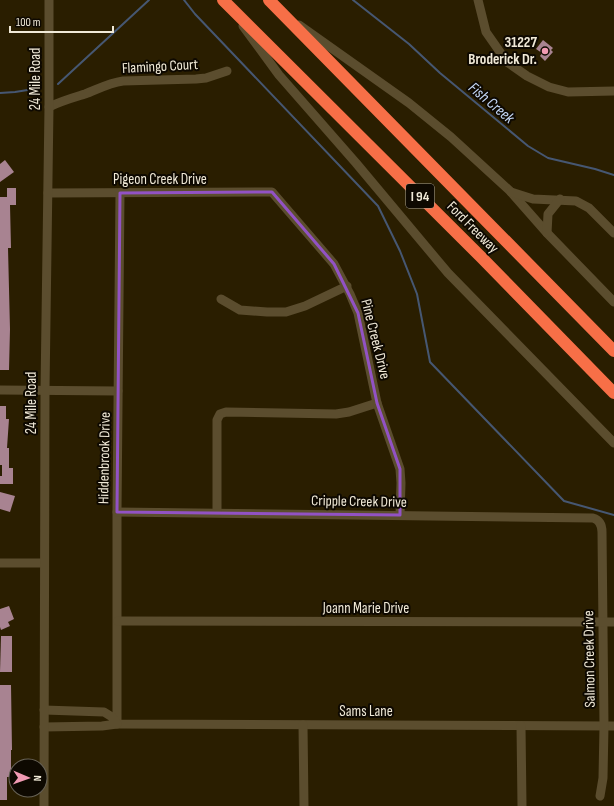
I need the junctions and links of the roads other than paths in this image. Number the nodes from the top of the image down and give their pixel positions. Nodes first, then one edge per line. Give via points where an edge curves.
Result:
1 (49, 0) edge
2 (269, 0) edge
3 (478, 0) edge
4 (225, 2) edge
5 (281, 12) junction
6 (227, 71) dead end
7 (614, 91) edge
8 (49, 103) junction
9 (272, 192) joint
10 (510, 192) junction
11 (48, 193) junction
12 (120, 193) junction
13 (560, 200) junction
14 (546, 233) junction
15 (614, 233) edge
16 (347, 286) junction
17 (221, 299) dead end
18 (614, 302) edge
19 (614, 351) edge
20 (0, 390) edge
21 (45, 390) junction
22 (118, 391) junction
23 (614, 393) edge
24 (377, 403) junction
25 (614, 443) edge
26 (117, 512) junction
27 (217, 512) junction
28 (400, 515) junction
29 (600, 522) joint
30 (0, 563) edge
31 (44, 563) junction
32 (118, 621) junction
33 (602, 622) junction
34 (614, 622) edge
35 (44, 710) junction
36 (117, 724) junction
37 (303, 725) junction
38 (521, 726) junction
39 (604, 726) junction
40 (614, 726) edge
41 (44, 727) junction
42 (600, 796) dead end
43 (44, 806) edge
44 (304, 806) edge
45 (522, 806) edge

1 - 8 street, 24 Mile Road
2 - 5 highway, Ford Freeway / I 94
3 - 7 street via 486,32 507,62 527,76 549,87 568,92
4 - 23 highway, Ford Freeway / I 94
4 - 25 street via 279,74 448,273
5 - 10 street via 409,103 451,137
5 - 19 highway, Ford Freeway / I 94
6 - 8 street, Flamingo Court via 196,79 112,82 86,94
8 - 11 street, 24 Mile Road
9 - 12 street, Pigeon Creek Drive
9 - 16 street, Pine Creek Drive via 334,264
10 - 13 street via 532,198
10 - 14 street
11 - 12 street, Pigeon Creek Drive
11 - 21 street, 24 Mile Road
12 - 22 street, Hiddenbrook Drive
13 - 14 street via 548,214
13 - 15 street via 576,201 589,208
14 - 18 street
16 - 17 street via 286,312 240,310
16 - 24 street, Pine Creek Drive via 358,313
20 - 21 street
21 - 22 street
21 - 31 street, 24 Mile Road
22 - 26 street, Hiddenbrook Drive
24 - 27 street via 336,414 220,414 217,421
24 - 28 street, Pine Creek Drive via 400,469
26 - 27 street, Cripple Creek Drive
26 - 32 street, Hiddenbrook Drive
27 - 28 street, Cripple Creek Drive
28 - 29 street, Cripple Creek Drive via 593,518
29 - 33 street, Salmon Creek Drive
30 - 31 street
31 - 35 street, 24 Mile Road
32 - 33 street, Joann Marie Drive
32 - 36 street, Hiddenbrook Drive
33 - 34 street, Joann Marie Drive
33 - 39 street, Salmon Creek Drive
35 - 36 street via 104,712
35 - 41 street, 24 Mile Road
36 - 37 street, Sams Lane
36 - 41 street, Sams Lane
37 - 38 street, Sams Lane
37 - 44 street
38 - 39 street, Sams Lane
38 - 45 street
39 - 40 street, Sams Lane
39 - 42 street, Salmon Creek Drive
41 - 43 street, 24 Mile Road

